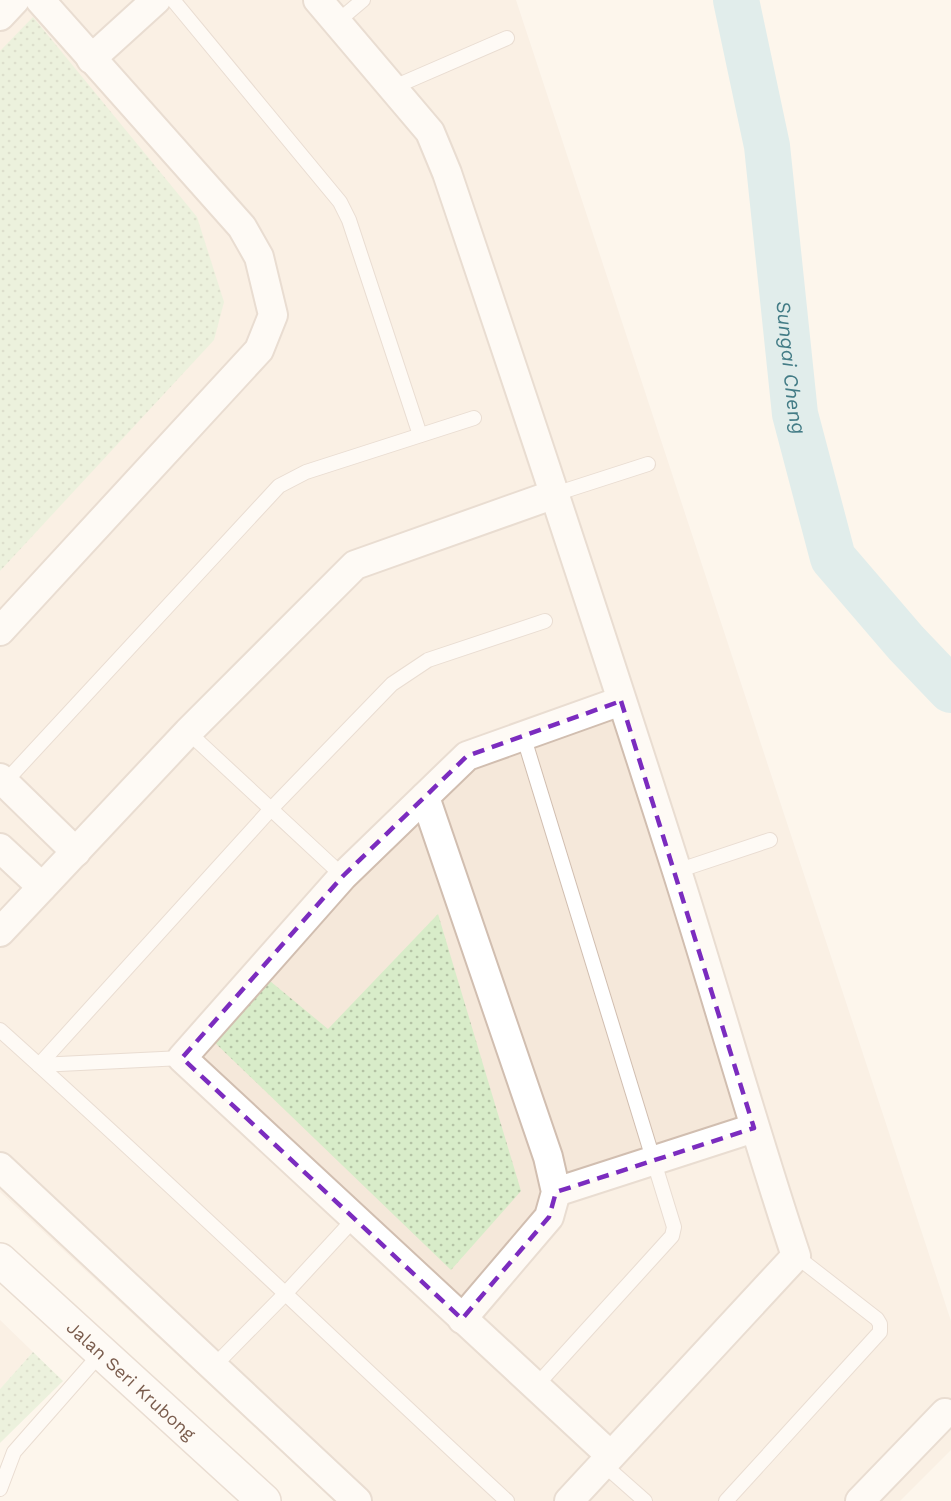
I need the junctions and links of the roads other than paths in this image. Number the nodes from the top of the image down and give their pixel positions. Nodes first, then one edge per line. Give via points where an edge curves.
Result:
1 (15, 0) edge
2 (40, 0) edge
3 (156, 0) edge
4 (173, 0) edge
5 (318, 0) edge
6 (363, 0) edge
7 (0, 16) edge
8 (337, 22) junction
9 (507, 38) dead end
10 (91, 59) junction
11 (394, 87) junction
12 (474, 418) dead end
13 (420, 435) junction
14 (648, 464) dead end
15 (555, 495) junction
16 (545, 621) dead end
17 (0, 631) edge
18 (621, 701) junction
19 (188, 732) junction
20 (524, 735) junction
21 (2, 780) edge
22 (425, 797) junction
23 (271, 809) junction
24 (770, 840) dead end
25 (0, 848) edge
26 (76, 852) junction
27 (677, 872) junction
28 (343, 876) junction
29 (42, 887) junction
30 (0, 932) edge
31 (0, 1030) edge
32 (182, 1058) junction
33 (39, 1065) junction
34 (754, 1128) junction
35 (653, 1159) junction
36 (0, 1167) edge
37 (556, 1192) junction
38 (354, 1219) junction
39 (796, 1256) junction
40 (0, 1260) edge
41 (284, 1295) junction
42 (462, 1319) junction
43 (101, 1353) junction
44 (214, 1366) junction
45 (535, 1387) junction
46 (945, 1413) dead end
47 (606, 1459) junction
48 (0, 1489) edge
49 (264, 1501) edge
50 (357, 1501) edge
51 (507, 1501) edge
52 (569, 1501) edge
53 (645, 1501) edge
54 (726, 1501) edge
55 (860, 1501) edge

1 - 7 street
2 - 10 street
3 - 10 street
4 - 13 lane via 340,202
5 - 8 street
6 - 8 lane
8 - 11 street
9 - 11 lane
10 - 17 street via 243,227 259,257 273,315 259,350
11 - 15 street via 430,132 447,173
12 - 13 lane
13 - 21 lane via 306,472 279,486
14 - 15 lane
15 - 18 street
15 - 19 street via 355,565
16 - 23 lane via 411,669
18 - 20 street
18 - 27 street
19 - 23 lane
19 - 26 street
20 - 22 street via 466,756
20 - 35 lane
21 - 26 street
22 - 28 street
22 - 37 street via 548,1157
23 - 28 lane
23 - 33 lane
24 - 27 lane
25 - 29 street
26 - 29 street
27 - 34 street
28 - 32 street
29 - 30 street
31 - 33 lane
32 - 33 lane
32 - 38 street
33 - 41 lane
34 - 35 street
34 - 39 street
35 - 37 street
35 - 45 lane via 674,1227 672,1236
36 - 44 street
37 - 42 street via 549,1217
38 - 41 lane
38 - 42 street
39 - 47 street
39 - 54 lane via 876,1319 880,1332
40 - 43 street, Jalan Seri Krubong
41 - 44 lane
41 - 51 lane
42 - 45 street
43 - 48 lane via 14,1452
43 - 49 street, Jalan Seri Krubong
44 - 50 street
45 - 47 street
46 - 55 street
47 - 52 street
47 - 53 lane

